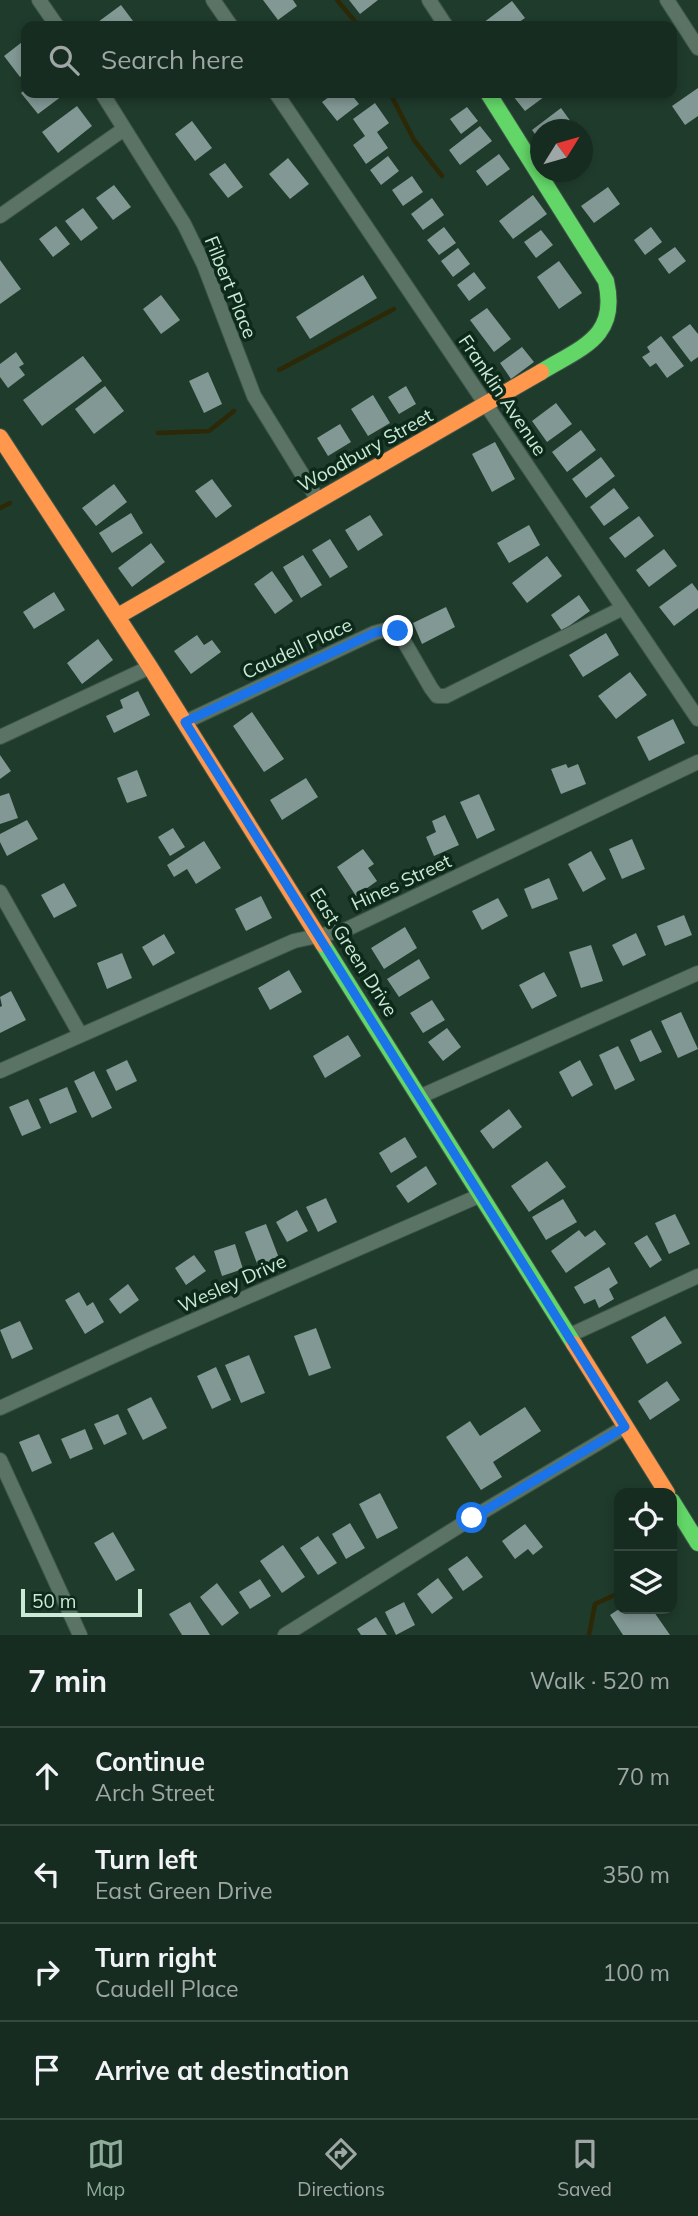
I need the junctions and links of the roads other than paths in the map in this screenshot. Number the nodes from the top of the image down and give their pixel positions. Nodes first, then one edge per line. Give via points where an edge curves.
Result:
1 (39, 0) edge
2 (213, 0) edge
3 (429, 0) edge
4 (667, 0) edge
5 (54, 21) edge
6 (228, 21) edge
7 (443, 21) edge
8 (698, 48) edge
9 (105, 98) edge
10 (279, 98) edge
11 (491, 98) edge
12 (124, 129) junction
13 (0, 216) edge
14 (488, 405) junction
15 (0, 437) edge
16 (318, 500) junction
17 (624, 608) junction
18 (118, 617) junction
19 (150, 667) junction
20 (698, 719) edge
21 (185, 722) junction
22 (0, 737) edge
23 (698, 762) edge
24 (0, 892) edge
25 (319, 936) junction
26 (698, 973) edge
27 (80, 1034) junction
28 (0, 1071) edge
29 (419, 1097) junction
30 (481, 1195) junction
31 (698, 1276) edge
32 (568, 1336) junction
33 (0, 1408) edge
34 (625, 1427) junction
35 (0, 1460) edge
36 (664, 1488) edge
37 (677, 1509) edge
38 (698, 1543) edge
39 (80, 1635) edge
40 (285, 1635) edge

1 - 5 street
2 - 6 street
3 - 7 street
4 - 8 street
9 - 12 street, Filbert Place
10 - 14 street, Franklin Avenue
11 - 14 main road, Woodbury Street via 606,281 611,302 609,317 596,339
12 - 13 street
12 - 16 street, Filbert Place via 184,224 254,396
14 - 16 main road, Woodbury Street
14 - 17 street, Franklin Avenue
15 - 18 main road, East Green Drive
16 - 18 main road, Woodbury Street
17 - 20 street, Franklin Avenue
17 - 21 street, Caudell Place via 446,696 437,696 398,631 389,629
18 - 19 main road, East Green Drive
19 - 21 main road, East Green Drive
19 - 22 street
21 - 25 main road, East Green Drive
23 - 25 street, Hines Street via 345,930
24 - 27 street
25 - 27 street, Hines Street via 293,941
25 - 29 main road, East Green Drive
26 - 29 street
27 - 28 street, Hines Street
29 - 30 main road, East Green Drive
30 - 32 main road, East Green Drive
30 - 33 street, Wesley Drive
31 - 32 street
32 - 34 main road, East Green Drive
34 - 36 main road, East Green Drive
34 - 40 street
35 - 39 street
37 - 38 main road

